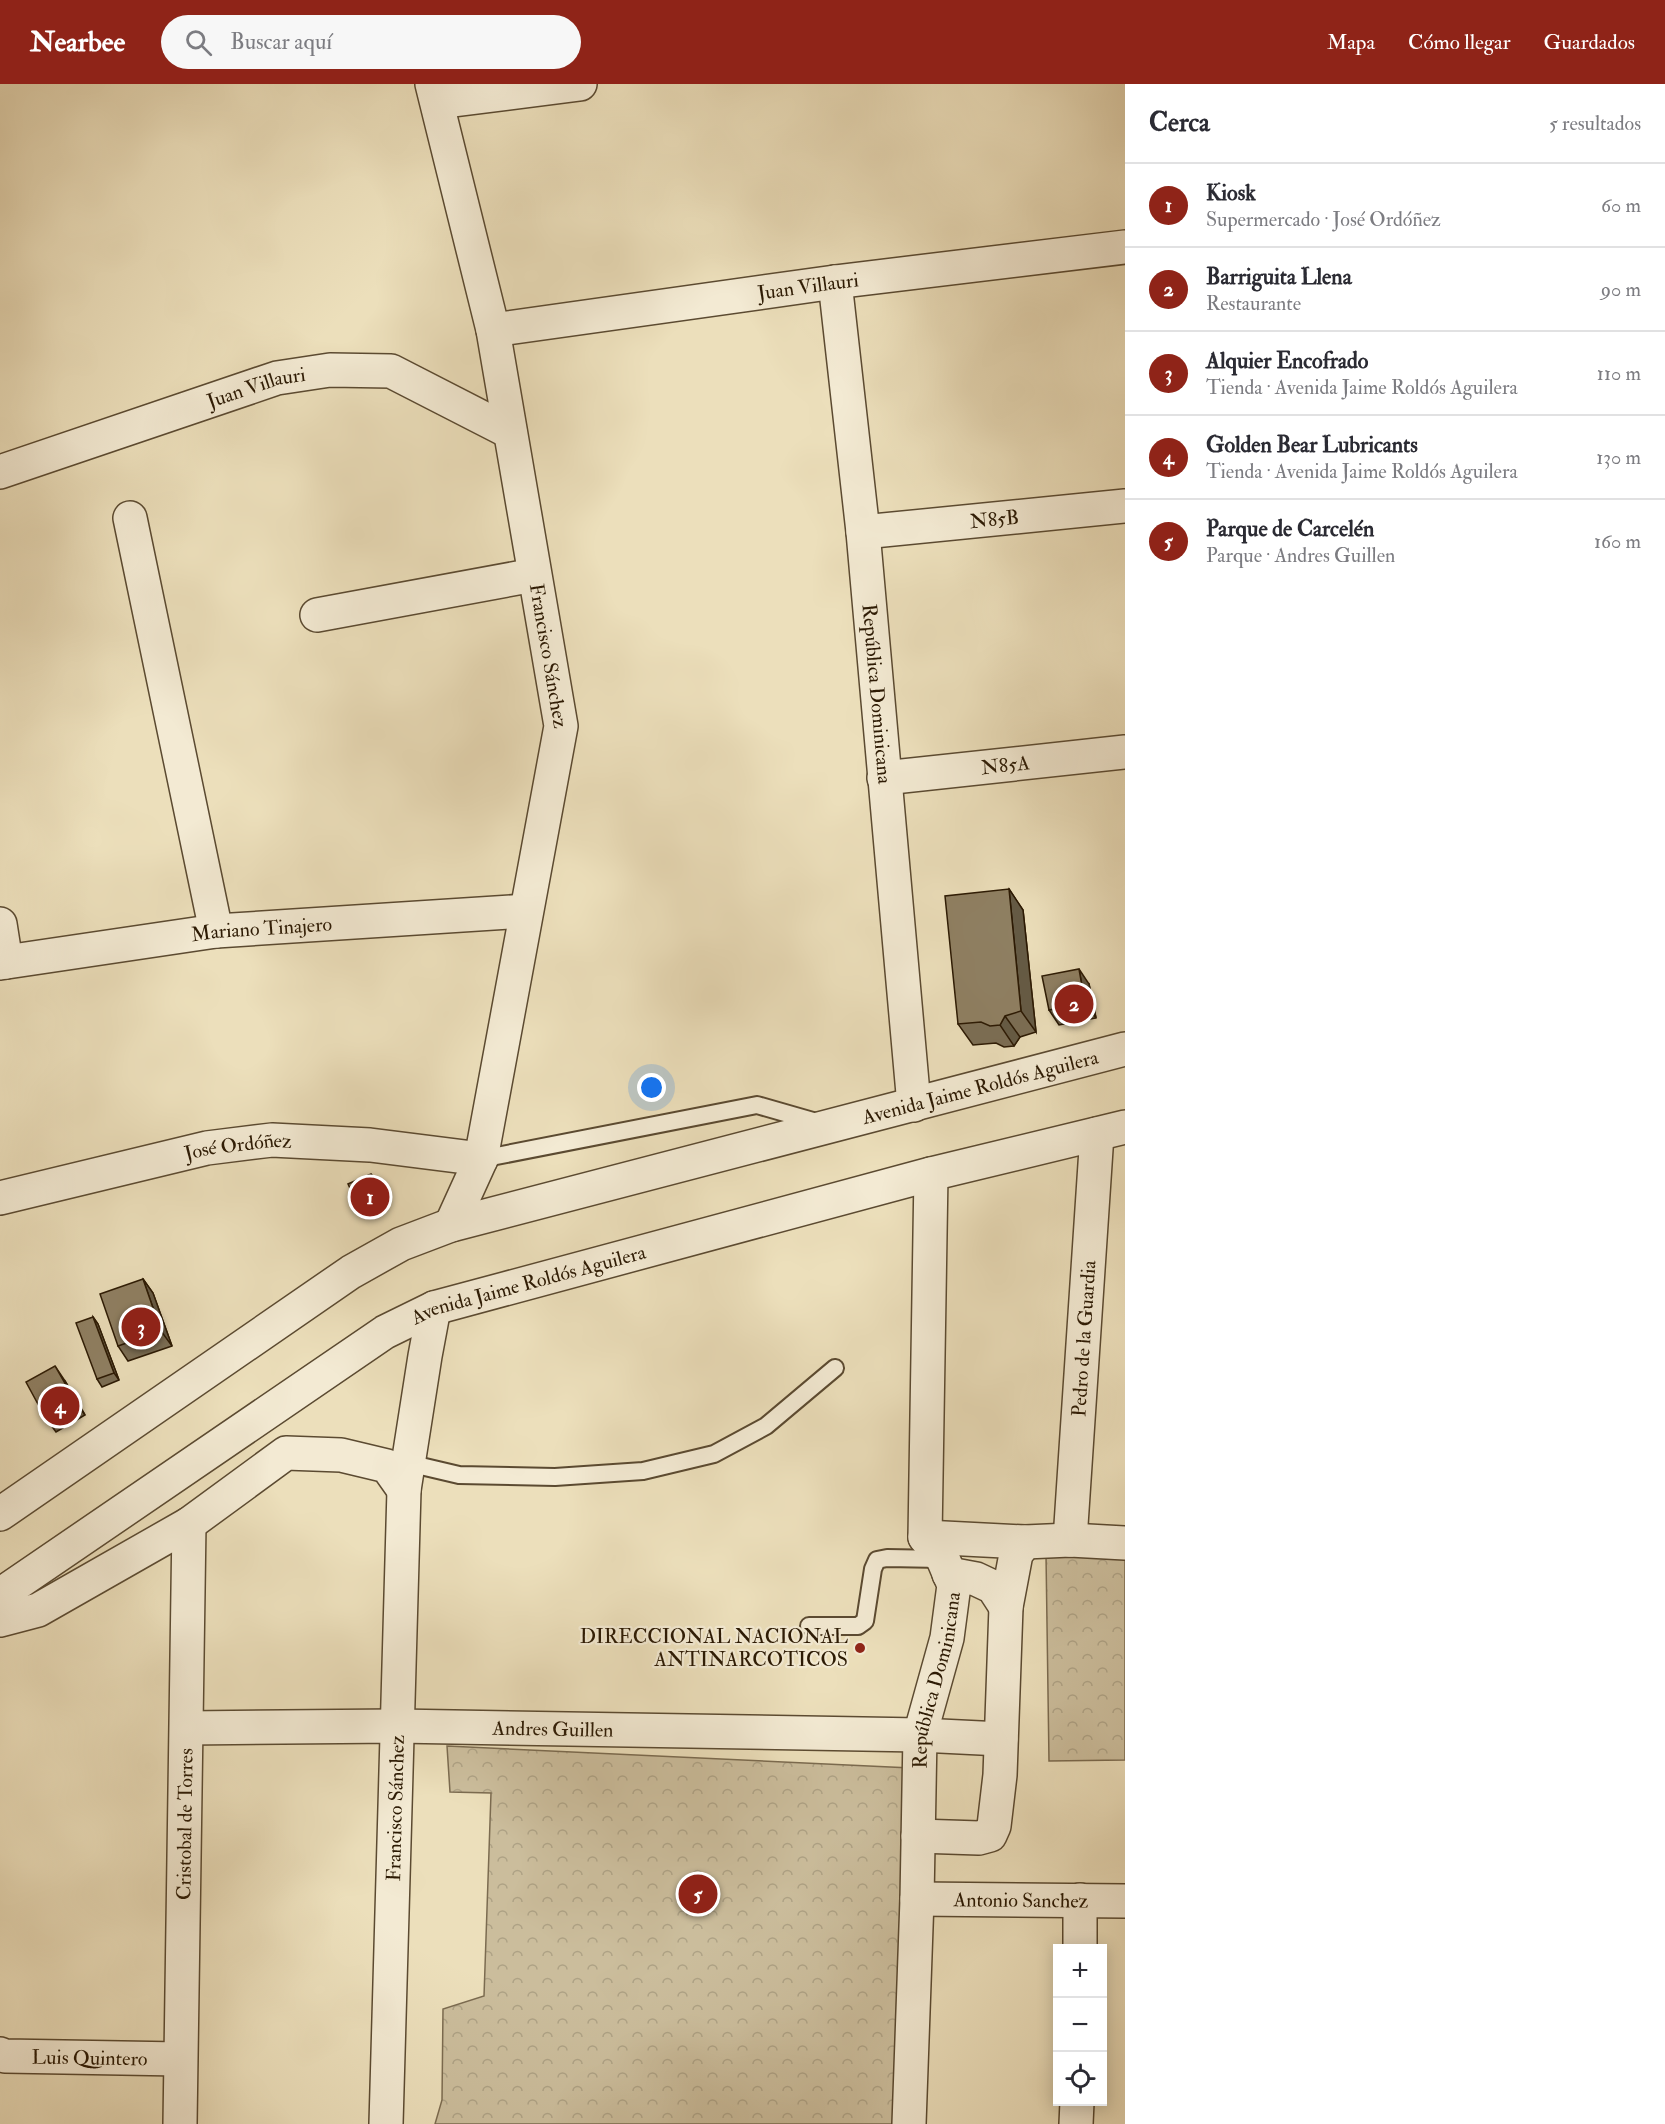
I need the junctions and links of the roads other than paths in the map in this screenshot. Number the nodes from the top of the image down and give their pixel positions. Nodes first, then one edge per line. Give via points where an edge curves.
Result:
1 (580, 84) edge
2 (435, 93) edge
3 (1125, 247) edge
4 (835, 282) junction
5 (493, 330) junction
6 (510, 432) junction
7 (0, 472) edge
8 (1125, 506) edge
9 (130, 518) dead end
10 (863, 532) junction
11 (534, 575) junction
12 (317, 615) dead end
13 (1125, 752) edge
14 (884, 778) junction
15 (526, 911) junction
16 (0, 924) edge
17 (216, 931) junction
18 (3, 962) edge
19 (1125, 1049) edge
20 (914, 1105) junction
21 (833, 1126) junction
22 (1111, 1131) edge
23 (481, 1159) junction
24 (932, 1174) junction
25 (0, 1198) edge
26 (451, 1226) junction
27 (434, 1308) junction
28 (835, 1368) dead end
29 (406, 1477) junction
30 (0, 1514) edge
31 (189, 1524) junction
32 (1070, 1540) junction
33 (1025, 1542) junction
34 (1125, 1543) edge
35 (939, 1556) junction
36 (0, 1595) edge
37 (1006, 1607) junction
38 (0, 1620) edge
39 (809, 1626) dead end
40 (397, 1726) junction
41 (187, 1728) junction
42 (920, 1735) junction
43 (1002, 1739) junction
44 (918, 1836) junction
45 (917, 1899) junction
46 (1080, 1900) junction
47 (1125, 1901) edge
48 (1080, 1944) edge
49 (0, 2054) edge
50 (180, 2059) junction
51 (1077, 2106) edge
52 (180, 2124) edge
53 (386, 2124) edge
54 (909, 2124) edge
55 (1076, 2124) edge

1 - 2 street
2 - 5 street, Francisco Sánchez
3 - 4 street, Juan Villauri
4 - 5 street, Juan Villauri
4 - 10 street, República Dominicana
5 - 6 street, Francisco Sánchez
6 - 7 street, Juan Villauri via 391,371 330,370 277,378
6 - 11 street, Francisco Sánchez
8 - 10 street, N85B
9 - 17 street
10 - 14 street, República Dominicana
11 - 12 street
11 - 15 street, Francisco Sánchez via 561,726
13 - 14 street, N85A
14 - 20 street, República Dominicana
15 - 17 street, Mariano Tinajero
15 - 23 street, Francisco Sánchez
16 - 18 street
17 - 18 street, Mariano Tinajero
19 - 20 street, Avenida Jaime Roldós Aguilera
20 - 21 street, Avenida Jaime Roldós Aguilera
21 - 23 lane via 757,1105
21 - 26 street, Avenida Jaime Roldós Aguilera
22 - 24 street, Avenida Jaime Roldós Aguilera
22 - 32 street, Pedro de la Guardia
23 - 25 street, José Ordóñez via 370,1145 272,1140 207,1148
23 - 26 street, Francisco Sánchez
24 - 27 street, Avenida Jaime Roldós Aguilera
24 - 35 street, República Dominicana
26 - 30 street, Avenida Jaime Roldós Aguilera via 401,1244 351,1272
27 - 29 street, Francisco Sánchez
27 - 36 street, Avenida Jaime Roldós Aguilera via 385,1332
28 - 29 lane via 766,1426 714,1454 643,1471 555,1478
29 - 31 street via 387,1466 341,1455 286,1453
29 - 40 street, Francisco Sánchez
31 - 38 street via 38,1610
31 - 41 street, Cristobal de Torres
32 - 33 street
32 - 34 street
33 - 35 street
33 - 37 street via 1016,1554
35 - 37 street via 993,1587
35 - 39 lane via 877,1560 865,1621 858,1626
35 - 42 street, República Dominicana via 954,1585 947,1638
37 - 43 street
40 - 41 street, Andres Guillen
40 - 42 street, Andres Guillen
40 - 53 street, Francisco Sánchez
41 - 50 street, Cristobal de Torres
42 - 43 street, Andres Guillen
42 - 44 street, República Dominicana
43 - 44 street via 990,1835
44 - 45 street, República Dominicana
45 - 46 street, Antonio Sanchez
45 - 54 street, República Dominicana
46 - 47 street, Antonio Sanchez
46 - 48 street
49 - 50 street, Luis Quintero
50 - 52 street, Cristobal de Torres
51 - 55 street

